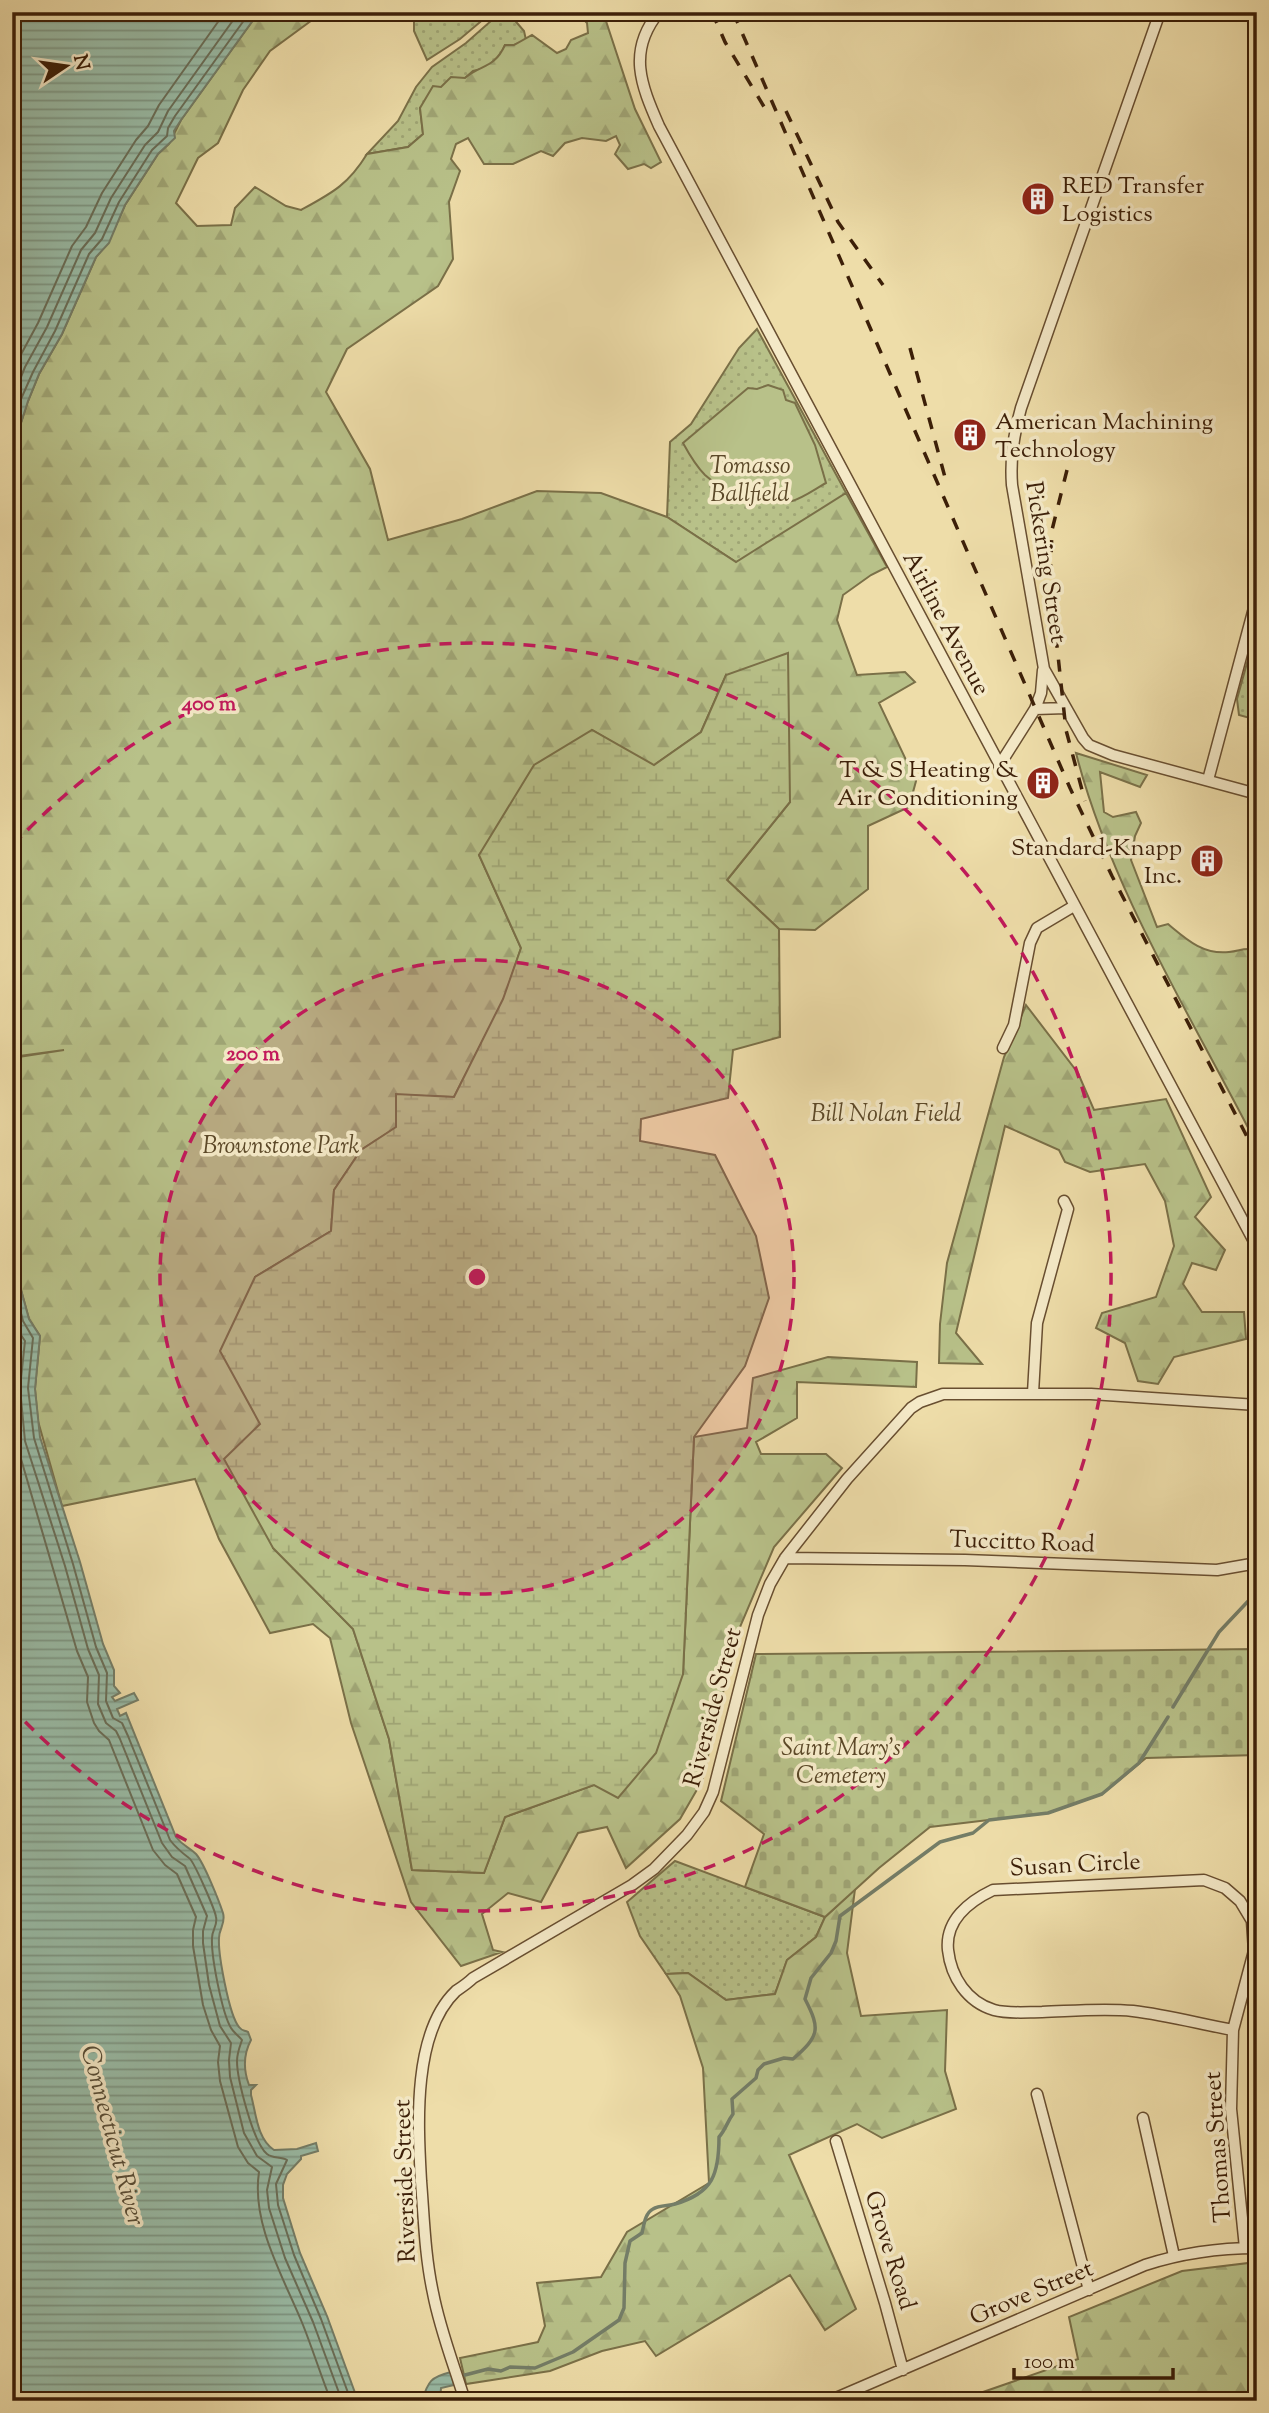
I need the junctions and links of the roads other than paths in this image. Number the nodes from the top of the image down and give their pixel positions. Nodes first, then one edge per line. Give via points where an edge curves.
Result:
1 (659, 12) edge
2 (1160, 12) edge
3 (1257, 597) edge
4 (1044, 669) junction
5 (1066, 708) junction
6 (1035, 709) junction
7 (999, 766) junction
8 (1208, 780) junction
9 (1257, 794) edge
10 (1074, 906) junction
11 (1003, 1048) dead end
12 (1064, 1201) dead end
13 (1257, 1247) edge
14 (1033, 1394) junction
15 (1257, 1405) edge
16 (785, 1558) junction
17 (1257, 1563) edge
18 (1252, 1921) joint
19 (1233, 2031) junction
20 (1037, 2094) dead end
21 (1143, 2118) dead end
22 (836, 2141) dead end
23 (1245, 2248) junction
24 (1257, 2248) edge
25 (1174, 2256) junction
26 (1089, 2290) junction
27 (903, 2370) junction
28 (465, 2401) edge
29 (829, 2401) edge

1 - 7 street, Airline Avenue via 645,35 639,59 642,85 655,117
2 - 4 street, Pickering Street via 1013,439 1012,485
3 - 8 street
4 - 5 street, Pickering Street
4 - 6 street
5 - 6 street
5 - 8 street, Pickering Street via 1083,738 1101,751
6 - 7 street
7 - 10 street, Airline Avenue
8 - 9 street, Pickering Street
10 - 11 street via 1037,928 1014,1025
10 - 13 street, Airline Avenue
12 - 14 street via 1067,1214 1037,1323
14 - 15 street, Riverside Street
14 - 16 street, Riverside Street via 957,1393 920,1402 871,1452
16 - 17 street, Tuccitto Road via 1217,1570
16 - 28 street, Riverside Street via 758,1615 722,1760 704,1812 672,1852 632,1885 455,1992 435,2026 422,2069 419,2105 425,2237 433,2296
18 - 19 street, Thomas Street via 1254,1951
18 - 19 street, Susan Circle via 1240,1901 1204,1880 993,1890 972,1900 953,1921 947,1947 964,1992 996,2011 1135,2011
19 - 23 street, Thomas Street via 1231,2109
20 - 26 street
21 - 25 street
22 - 27 street, Grove Road
23 - 24 street, Grove Street
23 - 25 street, Grove Street
25 - 26 street, Grove Street
26 - 27 street, Grove Street
27 - 29 street, Grove Street

